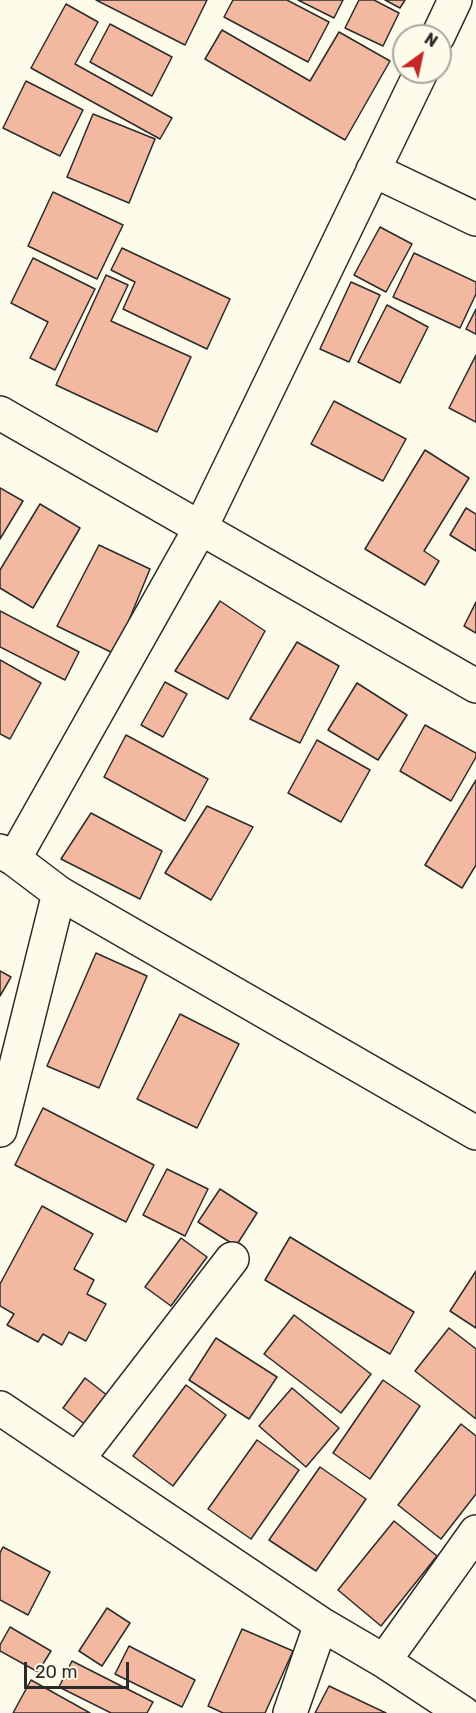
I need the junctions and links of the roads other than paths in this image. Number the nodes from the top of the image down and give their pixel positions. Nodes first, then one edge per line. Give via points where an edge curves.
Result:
1 (455, 0) edge
2 (444, 24) edge
3 (415, 84) edge
4 (374, 170) junction
5 (476, 219) edge
6 (0, 413) edge
7 (201, 528) junction
8 (476, 686) edge
9 (7, 855) edge
10 (59, 893) junction
11 (0, 1130) edge
12 (476, 1133) edge
13 (232, 1259) dead end
14 (0, 1408) edge
15 (77, 1460) junction
16 (476, 1532) edge
17 (321, 1624) junction
18 (384, 1661) junction
19 (290, 1713) edge
20 (463, 1713) edge

1 - 2 street
3 - 4 street
4 - 5 street
4 - 7 street
6 - 7 street
7 - 8 street
7 - 9 street
9 - 10 street
10 - 11 street
10 - 12 street
13 - 15 street
14 - 15 street
15 - 17 street
16 - 18 street
17 - 18 street
17 - 19 street
18 - 20 street

